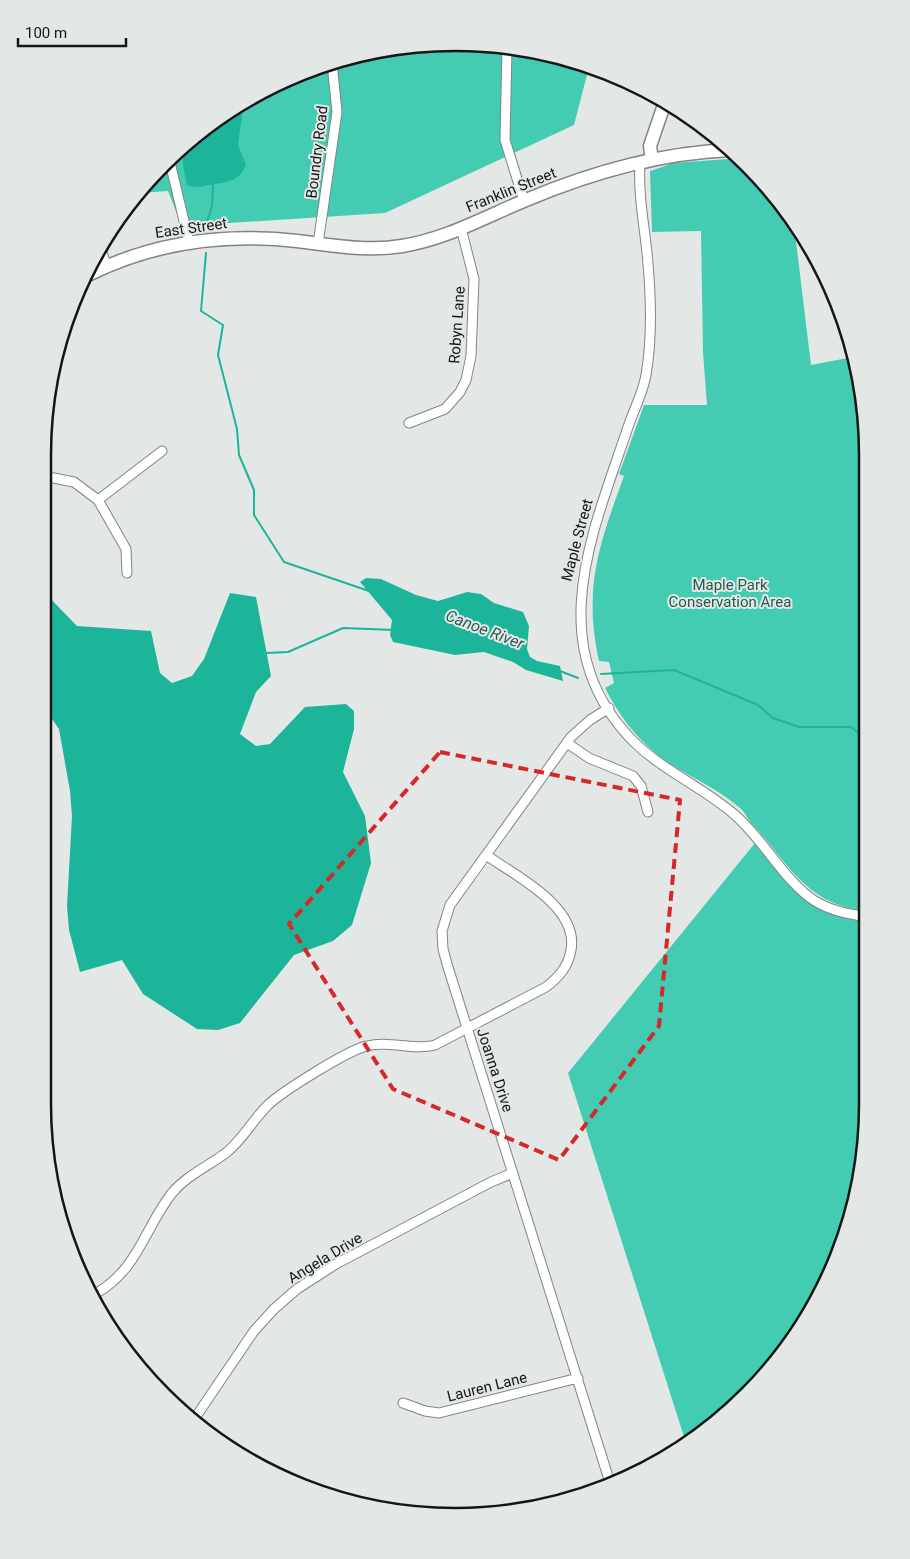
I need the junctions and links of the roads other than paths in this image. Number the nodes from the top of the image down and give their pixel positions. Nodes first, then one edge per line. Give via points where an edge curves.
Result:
1 (507, 55) edge
2 (333, 71) edge
3 (663, 109) edge
4 (721, 151) edge
5 (646, 162) junction
6 (172, 168) edge
7 (524, 201) junction
8 (462, 228) junction
9 (189, 242) junction
10 (304, 242) joint
11 (318, 244) junction
12 (103, 256) edge
13 (106, 265) junction
14 (96, 271) edge
15 (409, 423) dead end
16 (162, 451) dead end
17 (51, 478) edge
18 (98, 500) junction
19 (127, 573) dead end
20 (609, 708) junction
21 (567, 743) junction
22 (648, 812) dead end
23 (486, 855) junction
24 (859, 915) edge
25 (467, 1028) junction
26 (513, 1173) junction
27 (98, 1292) edge
28 (578, 1378) junction
29 (403, 1403) dead end
30 (197, 1415) edge
31 (608, 1478) edge

1 - 7 street via 505,140
2 - 11 street, Boundry Road via 337,112
3 - 5 street, Maple Street
4 - 5 street, Franklin Street
5 - 7 street, Franklin Street via 582,178
5 - 20 street, Maple Street via 639,189 649,289 647,366 643,387 594,530 580,592 585,650 598,689
6 - 9 street
7 - 8 street, Franklin Street
8 - 11 street, Franklin Street via 432,239 388,248
8 - 15 street, Robyn Lane via 474,279 471,356 466,380 444,409
9 - 10 street, East Street via 243,238
9 - 13 street, East Street via 149,250
10 - 11 street, Franklin Street
12 - 13 street
13 - 14 street, East Street
16 - 18 street
17 - 18 street via 74,482
18 - 19 street via 127,552
20 - 21 street, Joanna Drive via 580,727
20 - 24 street, Maple Street via 645,753 738,817 809,896 833,910
21 - 22 street via 589,758 633,776 641,786
21 - 23 street, Joanna Drive
23 - 25 street, Joanna Drive via 450,905 442,931 445,956
23 - 25 street via 563,914 570,926 572,946 568,962 556,979
25 - 26 street, Joanna Drive
25 - 27 street via 427,1047 380,1044 359,1048 277,1098 236,1144 176,1189 125,1271
26 - 28 street, Joanna Drive
26 - 30 street, Angela Drive via 336,1264 298,1289 254,1331
28 - 29 street, Lauren Lane via 439,1413
28 - 31 street, Joanna Drive

